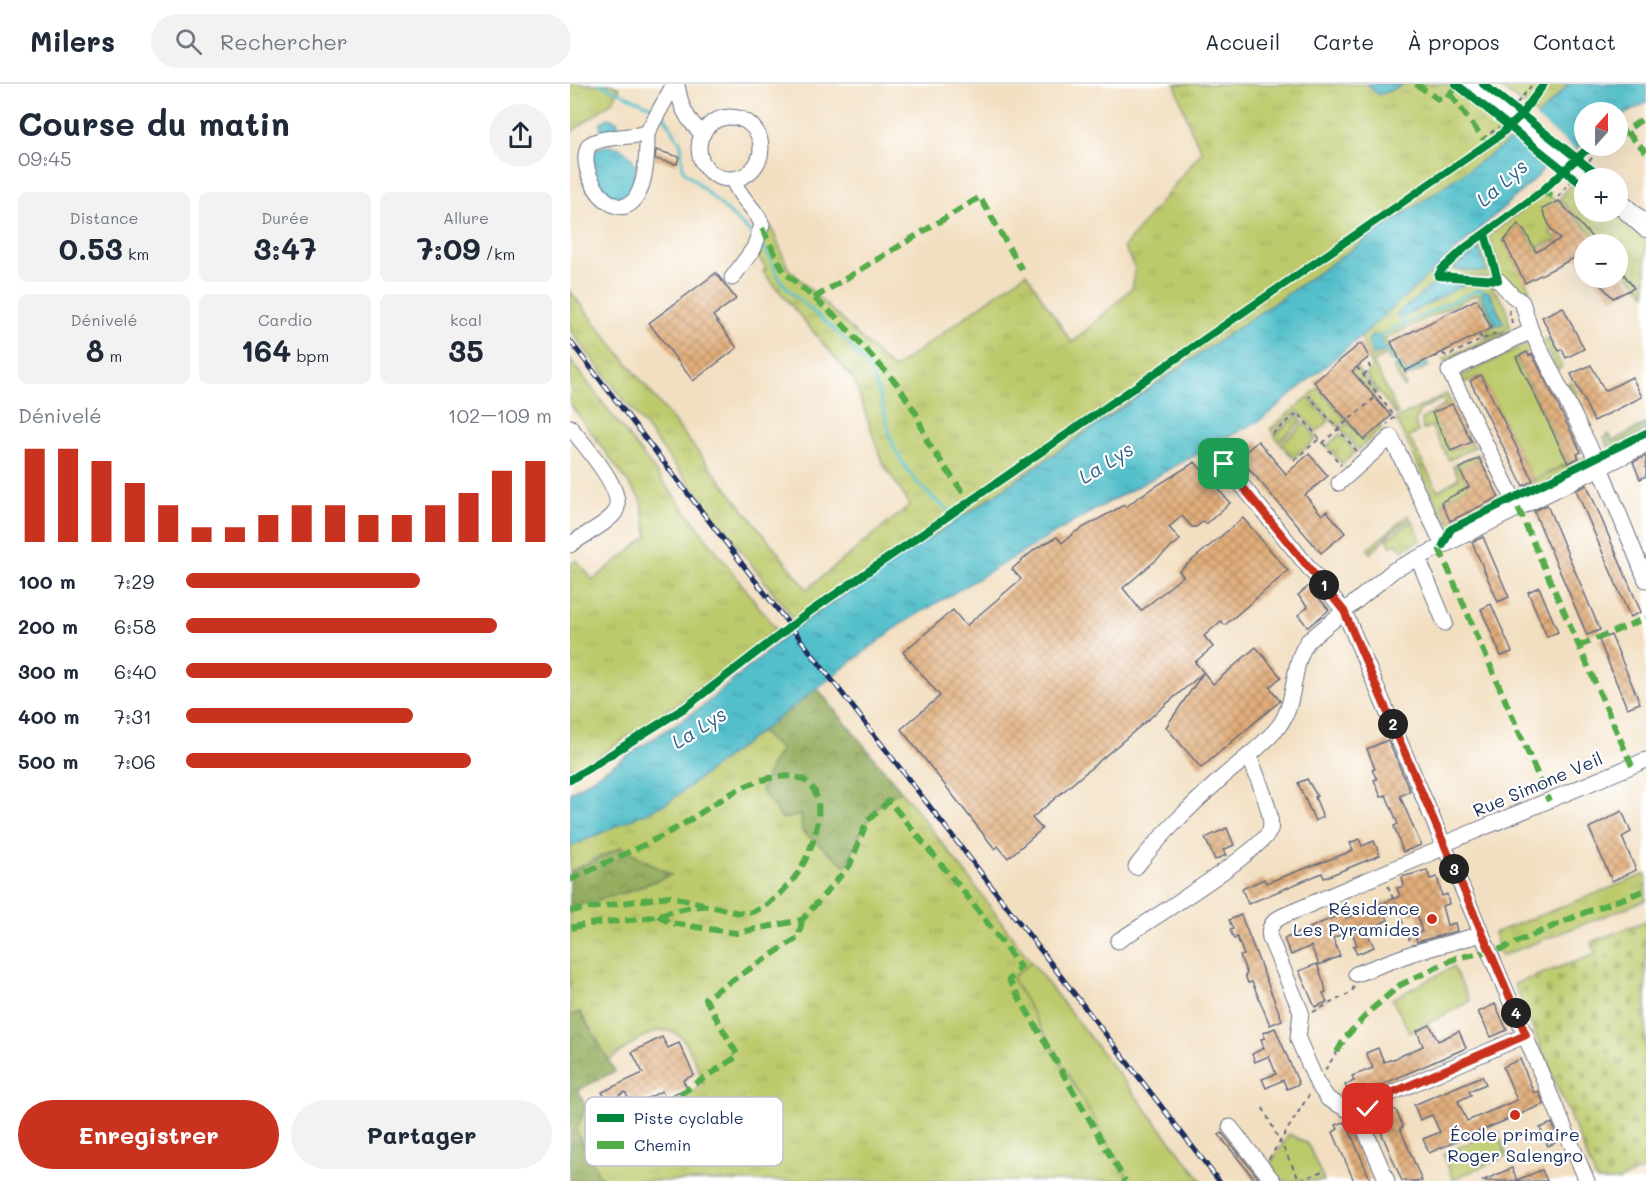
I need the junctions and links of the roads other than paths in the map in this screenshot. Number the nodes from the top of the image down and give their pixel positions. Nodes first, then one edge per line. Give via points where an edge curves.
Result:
1 (676, 84) edge
2 (1470, 84) edge
3 (647, 133) junction
4 (703, 134) junction
5 (1576, 168) edge
6 (733, 179) junction
7 (1628, 208) edge
8 (1628, 210) edge
9 (1646, 221) edge
10 (1646, 227) edge
11 (732, 278) dead end
12 (1498, 280) dead end
13 (1524, 334) junction
14 (570, 427) edge
15 (1646, 445) edge
16 (1224, 464) dead end
17 (1600, 467) junction
18 (1343, 477) road end
19 (1518, 508) junction
20 (570, 545) edge
21 (1443, 545) junction
22 (1418, 558) junction
23 (1646, 580) edge
24 (1344, 611) junction
25 (1445, 623) dead end
26 (1249, 755) junction
27 (1646, 760) edge
28 (1445, 846) junction
29 (1136, 867) dead end
30 (1482, 934) junction
31 (1118, 941) dead end
32 (1356, 974) road end
33 (1526, 1035) junction
34 (1363, 1118) junction
35 (1230, 1127) dead end
36 (1273, 1181) edge
37 (1387, 1181) edge
38 (1587, 1181) edge

1 - 3 street
1 - 4 street via 684,111
2 - 5 main road
3 - 3 street via 601,140 588,146 576,170 578,185 588,199 601,206 618,205 634,195 643,182
4 - 6 street via 699,149 704,165 717,176
4 - 6 street via 710,125 726,118 743,120 756,131 759,159 748,172
6 - 11 street via 739,195 760,219 757,241
7 - 9 main road
8 - 10 main road
12 - 13 street via 1517,299
13 - 17 street
13 - 19 street via 1449,371
14 - 20 street via 614,486 618,500 614,515
15 - 17 street
16 - 24 street
17 - 19 street
17 - 23 street
18 - 21 street via 1391,437
19 - 21 street
21 - 22 street
22 - 24 street via 1384,577
22 - 25 street
24 - 26 street via 1308,640 1301,651 1290,705 1280,725
24 - 28 street
26 - 29 street via 1183,813
26 - 31 street via 1270,818 1270,829 1263,841
27 - 28 street, Rue Simone Veil
28 - 30 street
28 - 34 street, Rue Simone Veil via 1285,915 1271,925 1270,938 1301,1014 1298,1039 1322,1092
30 - 32 street
30 - 33 street
33 - 34 street via 1387,1095 1373,1104
33 - 38 street
34 - 37 street
35 - 36 street

